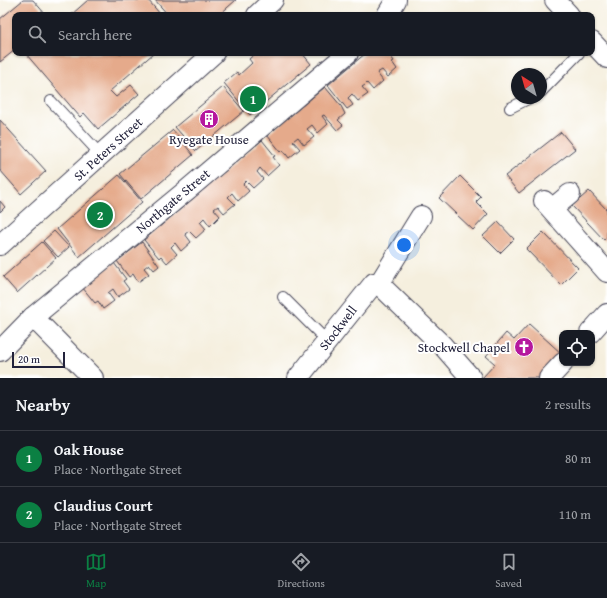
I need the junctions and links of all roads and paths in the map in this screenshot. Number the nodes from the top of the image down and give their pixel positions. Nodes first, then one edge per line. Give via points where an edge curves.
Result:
1 (273, 0) edge
2 (396, 0) edge
3 (556, 0) edge
4 (260, 12) edge
5 (389, 12) edge
6 (566, 12) edge
7 (595, 45) edge
8 (211, 56) edge
9 (344, 56) edge
10 (575, 56) edge
11 (607, 58) edge
12 (547, 86) edge
13 (51, 100) dead end
14 (518, 104) edge
15 (510, 108) dead end
16 (101, 155) junction
17 (570, 194) dead end
18 (421, 216) dead end
19 (0, 244) edge
20 (607, 272) edge
21 (379, 284) junction
22 (283, 297) dead end
23 (607, 314) edge
24 (33, 318) junction
25 (593, 330) edge
26 (327, 341) junction
27 (0, 351) edge
28 (560, 366) edge
29 (93, 378) edge
30 (298, 378) edge
31 (471, 378) edge
32 (549, 378) edge

1 - 4 street
2 - 5 street
3 - 6 street
7 - 11 street
8 - 16 street, St. Peters Street
9 - 24 street, Northgate Street
10 - 12 lane
13 - 16 lane
14 - 15 lane
16 - 19 street, St. Peters Street
17 - 20 street via 548,205
18 - 21 street
21 - 26 street, Stockwell via 374,283
21 - 31 street via 443,346
22 - 26 lane
23 - 25 street
24 - 27 street, Northgate Street
24 - 29 street
26 - 30 street, Stockwell
28 - 32 street

